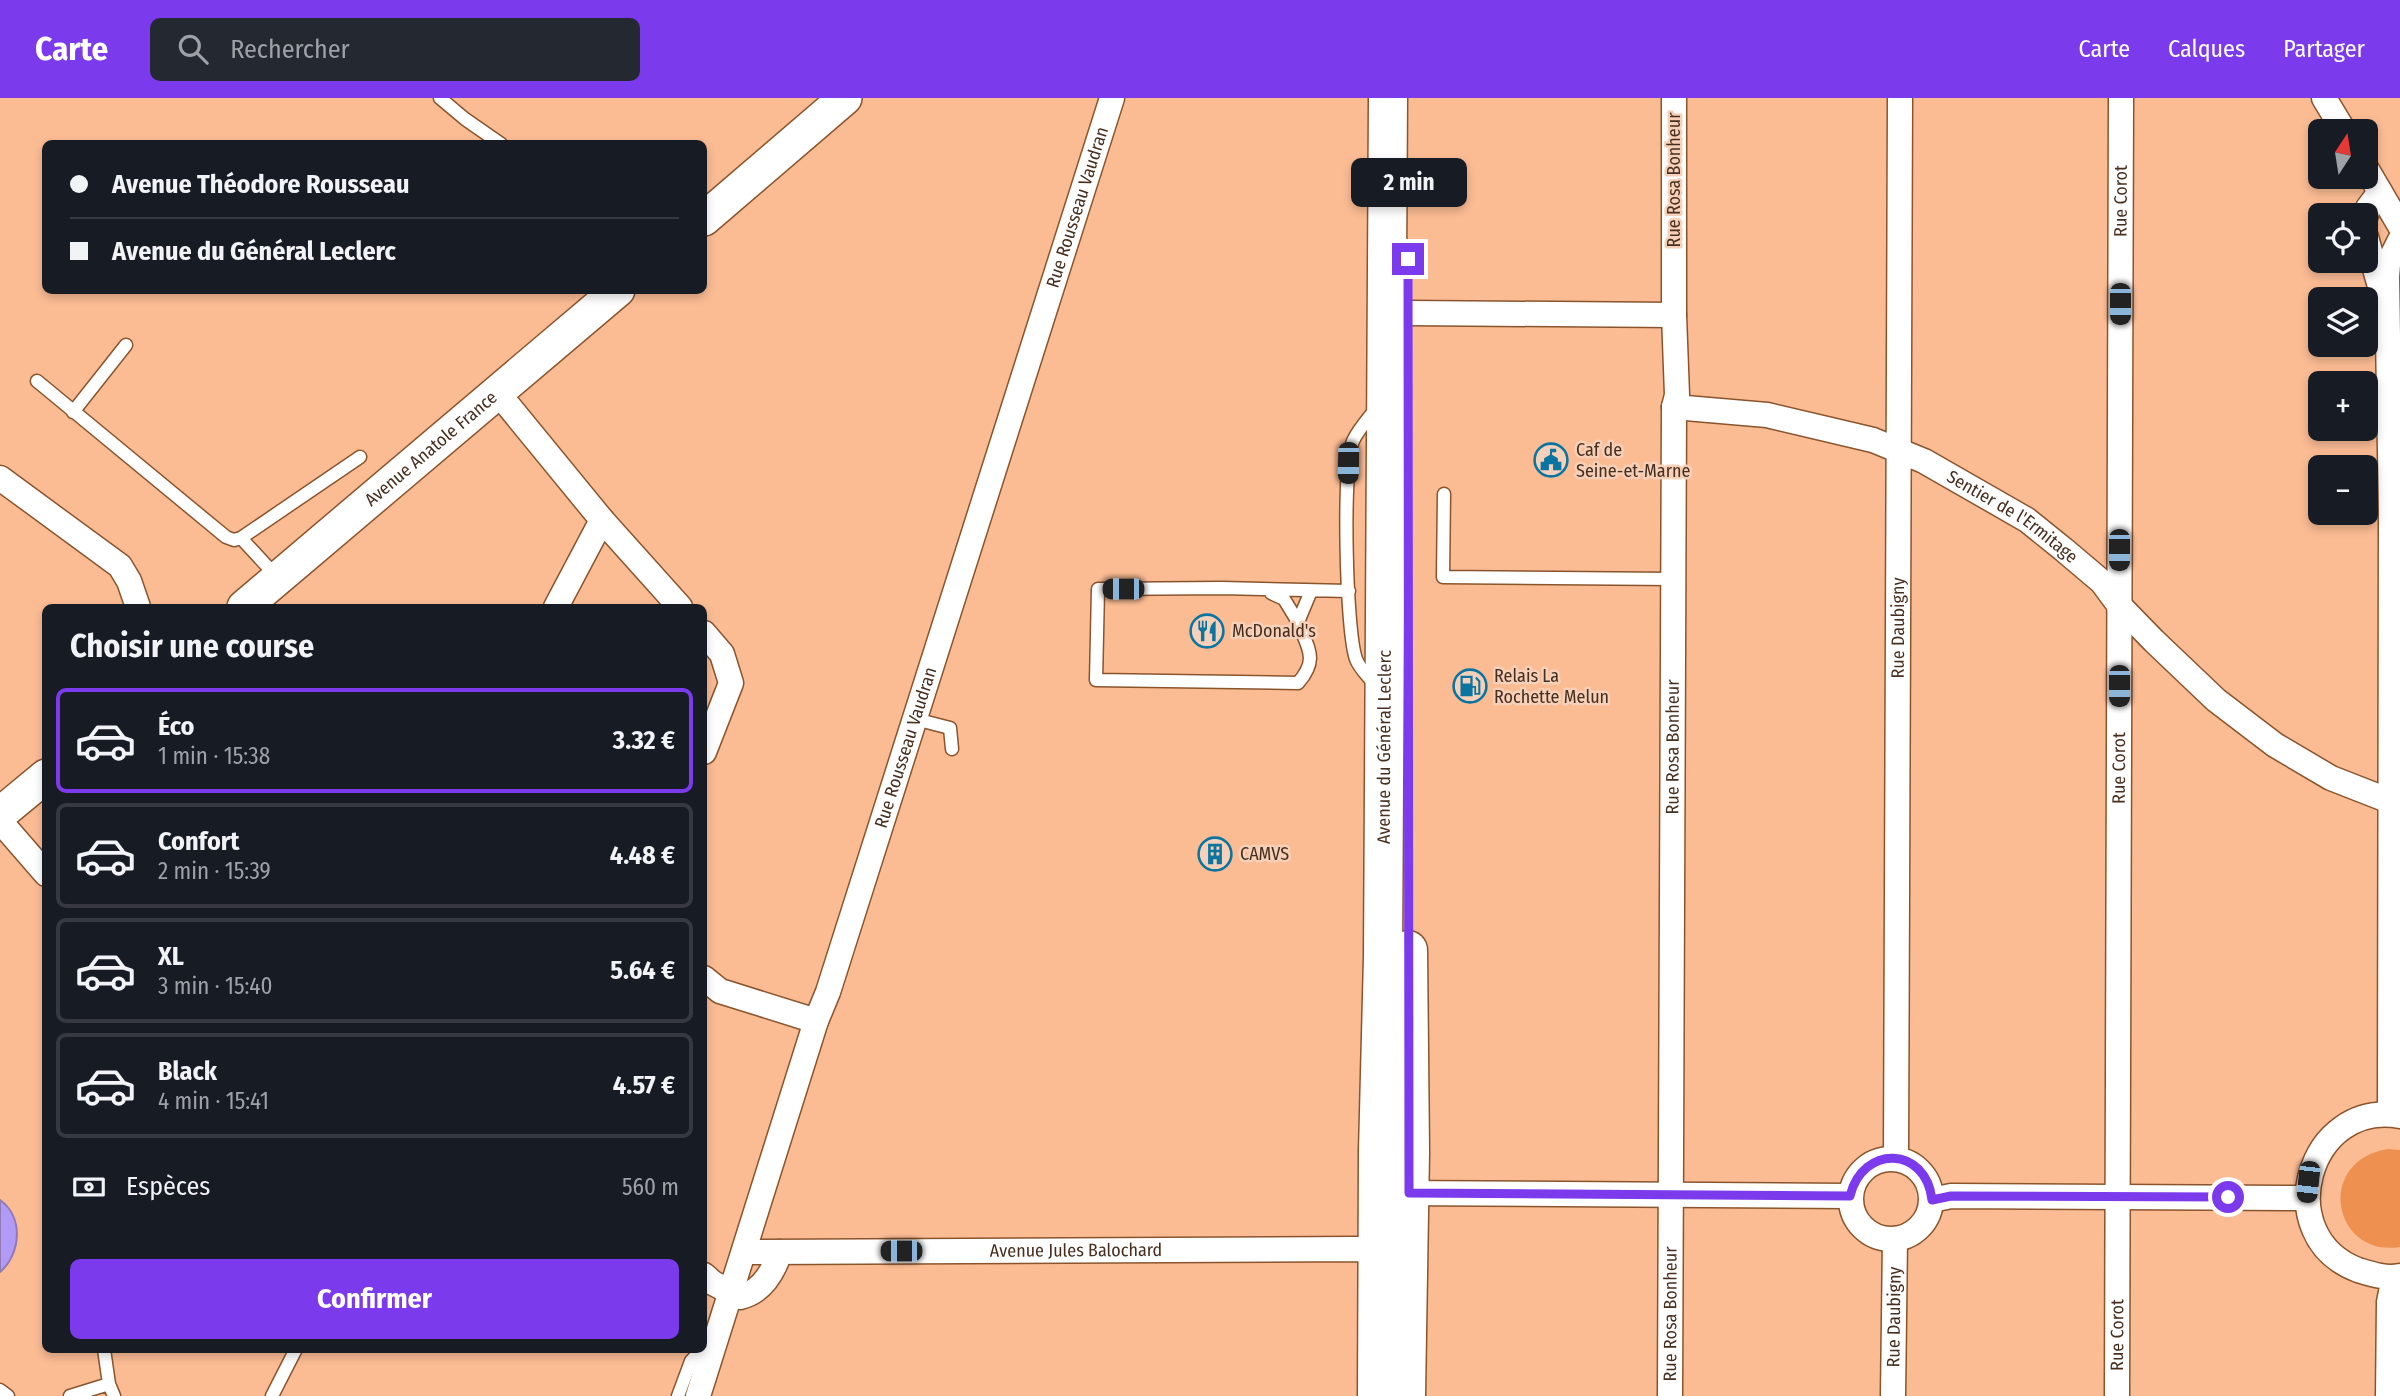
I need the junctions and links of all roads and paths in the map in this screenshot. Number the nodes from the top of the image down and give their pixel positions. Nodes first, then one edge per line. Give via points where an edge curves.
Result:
1 (440, 98) edge
2 (845, 98) edge
3 (1112, 98) edge
4 (1388, 98) edge
5 (1408, 98) edge
6 (1674, 98) edge
7 (1900, 98) edge
8 (2121, 98) edge
9 (2323, 98) edge
10 (2336, 119) edge
11 (495, 140) edge
12 (2378, 189) edge
13 (2380, 192) junction
14 (2372, 203) edge
15 (707, 216) edge
16 (2400, 226) edge
17 (2400, 240) edge
18 (2376, 273) edge
19 (613, 294) edge
20 (1409, 313) junction
21 (1674, 316) junction
22 (2390, 321) junction
23 (126, 345) dead end
24 (37, 382) dead end
25 (1387, 392) junction
26 (498, 393) junction
27 (1674, 407) junction
28 (74, 412) junction
29 (1897, 450) junction
30 (360, 457) dead end
31 (0, 478) edge
32 (1444, 494) dead end
33 (602, 520) junction
34 (241, 538) junction
35 (278, 579) junction
36 (1674, 579) junction
37 (1262, 589) junction
38 (1311, 591) junction
39 (1349, 591) junction
40 (137, 604) edge
41 (248, 604) edge
42 (558, 604) edge
43 (677, 604) edge
44 (2119, 605) junction
45 (1298, 622) junction
46 (707, 636) edge
47 (1384, 696) junction
48 (915, 719) junction
49 (707, 744) edge
50 (952, 749) dead end
51 (42, 779) edge
52 (2395, 804) edge
53 (0, 814) edge
54 (0, 821) edge
55 (42, 869) edge
56 (707, 980) edge
57 (816, 1021) junction
58 (2395, 1115) edge
59 (1896, 1158) junction
60 (1393, 1193) junction
61 (1671, 1194) junction
62 (1850, 1196) junction
63 (2118, 1196) junction
64 (2307, 1198) junction
65 (1932, 1200) junction
66 (1895, 1239) junction
67 (1393, 1251) junction
68 (744, 1252) junction
69 (780, 1252) junction
70 (2397, 1276) edge
71 (707, 1277) edge
72 (731, 1293) junction
73 (720, 1328) junction
74 (707, 1343) edge
75 (105, 1353) edge
76 (294, 1353) edge
77 (698, 1353) edge
78 (0, 1390) edge
79 (111, 1390) edge
80 (8, 1396) edge
81 (70, 1396) edge
82 (272, 1396) edge
83 (678, 1396) edge
84 (698, 1396) edge
85 (1377, 1396) edge
86 (1406, 1396) edge
87 (1670, 1396) edge
88 (1894, 1396) edge
89 (2117, 1396) edge
90 (2388, 1396) edge

1 - 11 lane
2 - 15 main road
3 - 48 street, Rue Rousseau Vaudran
4 - 25 main road, Avenue du Général Leclerc
5 - 20 main road, Avenue du Général Leclerc
6 - 21 street, Rue Rosa Bonheur
7 - 29 street, Rue Daubigny
8 - 44 street, Rue Corot
9 - 10 street
12 - 13 street
13 - 14 street
13 - 16 street
17 - 22 street via 2388,264
18 - 22 street
19 - 26 main road, Avenue Anatole France
20 - 21 street
20 - 60 main road, Avenue du Général Leclerc
21 - 27 street, Rue Rosa Bonheur
22 - 52 street
23 - 28 lane
24 - 28 lane
25 - 39 lane via 1353,441 1348,463
25 - 47 main road, Avenue du Général Leclerc
26 - 33 street
26 - 35 main road, Avenue Anatole France
27 - 29 street, Sentier de l'Ermitage via 1767,415
27 - 36 street, Rue Rosa Bonheur
28 - 34 lane via 226,537
29 - 44 street, Sentier de l'Ermitage via 2027,520 2102,582
29 - 59 street, Rue Daubigny
30 - 34 lane
31 - 40 street via 120,566
32 - 36 lane via 1443,577
33 - 42 street
33 - 43 street
34 - 35 lane
35 - 41 main road, Avenue Anatole France
36 - 61 street, Rue Rosa Bonheur
37 - 38 lane
37 - 45 lane via 1284,599
37 - 45 lane via 1098,589 1096,680 1298,683 1312,658
38 - 39 lane
38 - 45 lane
39 - 47 lane via 1356,661
44 - 52 street, Sentier de l'Ermitage via 2216,700 2275,745 2331,778
44 - 63 street, Rue Corot
46 - 49 street via 722,654 731,683
47 - 60 main road, Avenue du Général Leclerc via 1383,957
48 - 50 lane via 950,728
48 - 57 street, Rue Rousseau Vaudran
51 - 53 main road
52 - 58 street
54 - 55 street
56 - 57 street via 720,991
57 - 68 street, Rue Rousseau Vaudran
58 - 64 street via 2364,1118 2340,1129 2322,1148 2310,1172
59 - 62 street via 1870,1163 1860,1172
59 - 65 street via 1918,1167 1931,1188
60 - 61 street
60 - 67 main road, Avenue du Général Leclerc
61 - 62 street
61 - 87 street, Rue Rosa Bonheur
62 - 66 street via 1858,1223 1881,1238
63 - 64 street
63 - 65 street via 1951,1196
63 - 89 street, Rue Corot
64 - 70 street via 2324,1247 2344,1264 2373,1275
65 - 66 street via 1925,1222
66 - 88 street, Rue Daubigny
67 - 69 street, Avenue Jules Balochard
67 - 85 main road, Avenue du Général Leclerc
67 - 86 main road, Avenue du Général Leclerc
68 - 69 street, Avenue Jules Balochard
68 - 72 street, Rue Rousseau Vaudran
69 - 72 street via 774,1271 753,1294 740,1297
70 - 90 street via 2389,1302
71 - 72 street
72 - 73 street, Rue Rousseau Vaudran
73 - 74 lane
73 - 84 street, Rue Rousseau Vaudran
75 - 79 lane
76 - 82 lane
77 - 83 lane
78 - 80 lane
79 - 81 lane

